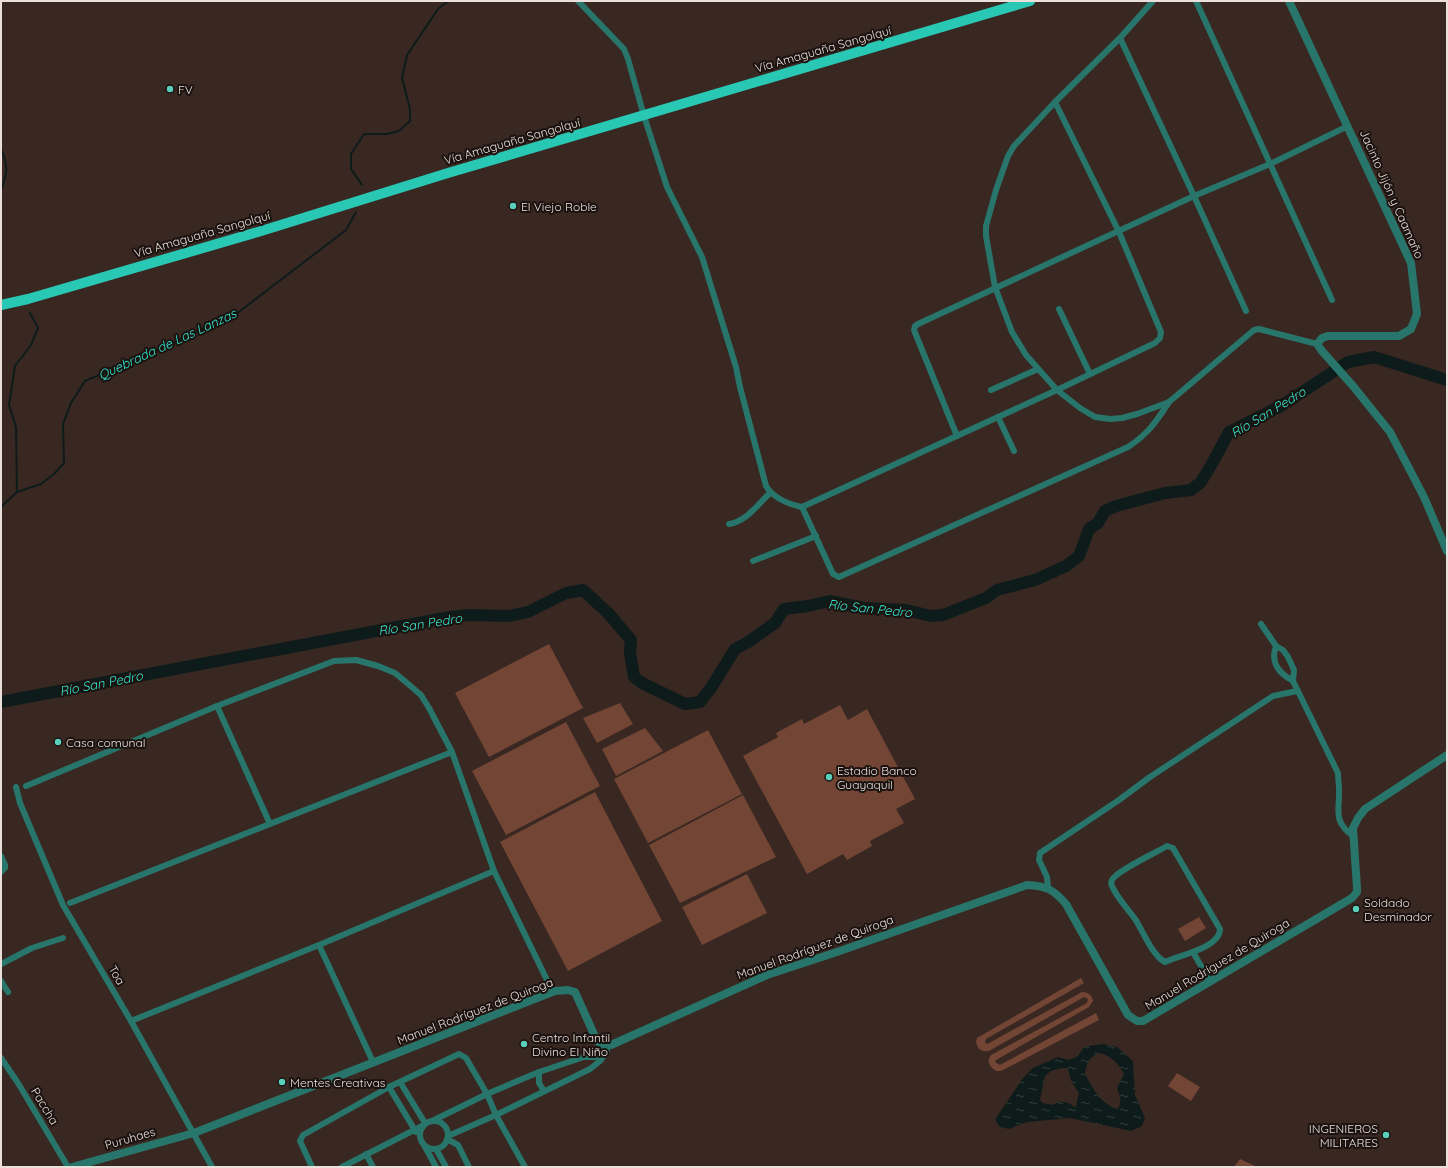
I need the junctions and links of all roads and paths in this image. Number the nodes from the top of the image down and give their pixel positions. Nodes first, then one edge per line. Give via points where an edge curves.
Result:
1 (578, 1) edge
2 (1030, 1) edge
3 (1153, 1) edge
4 (1196, 1) edge
5 (1289, 1) edge
6 (1120, 38) junction
7 (1055, 102) junction
8 (644, 116) junction
9 (1348, 126) junction
10 (1270, 164) junction
11 (1194, 196) junction
12 (1119, 232) junction
13 (995, 287) junction
14 (1332, 300) dead end
15 (1, 305) edge
16 (1059, 309) dead end
17 (1246, 311) dead end
18 (1320, 348) junction
19 (1038, 369) junction
20 (1090, 374) junction
21 (991, 390) dead end
22 (1057, 390) junction
23 (1169, 402) junction
24 (998, 417) junction
25 (957, 436) junction
26 (1014, 451) dead end
27 (770, 493) junction
28 (802, 507) junction
29 (729, 524) dead end
30 (816, 536) junction
31 (1447, 551) edge
32 (753, 561) dead end
33 (1261, 624) dead end
34 (1276, 646) junction
35 (1293, 681) junction
36 (1297, 691) junction
37 (218, 706) junction
38 (452, 752) junction
39 (1447, 755) edge
40 (26, 786) dead end
41 (16, 787) dead end
42 (270, 824) junction
43 (1353, 836) junction
44 (1, 856) edge
45 (494, 871) junction
46 (1, 872) edge
47 (1048, 888) junction
48 (70, 903) dead end
49 (63, 938) dead end
50 (319, 945) junction
51 (1193, 952) junction
52 (1, 964) edge
53 (547, 980) dead end
54 (1, 981) edge
55 (1210, 982) junction
56 (8, 992) dead end
57 (131, 1022) junction
58 (611, 1045) junction
59 (1, 1058) edge
60 (373, 1062) junction
61 (539, 1072) junction
62 (400, 1082) junction
63 (389, 1087) junction
64 (544, 1091) junction
65 (487, 1094) junction
66 (496, 1115) junction
67 (434, 1120) junction
68 (424, 1124) junction
69 (414, 1130) junction
70 (194, 1133) junction
71 (420, 1137) junction
72 (448, 1138) junction
73 (424, 1146) junction
74 (436, 1149) junction
75 (366, 1154) junction
76 (68, 1167) edge
77 (72, 1167) edge
78 (212, 1167) edge
79 (312, 1167) edge
80 (342, 1167) edge
81 (373, 1167) edge
82 (436, 1167) edge
83 (446, 1167) edge
84 (469, 1167) edge
85 (525, 1167) edge

1 - 8 street via 624,49
2 - 8 highway, Vía Amaguaña Sangolquí
3 - 6 street
4 - 10 street
5 - 9 street, Jacinto Jijón y Caamaño
6 - 7 street
6 - 11 street
7 - 12 street
7 - 13 street via 1014,146 996,190 986,226
8 - 15 highway, Vía Amaguaña Sangolquí via 258,232
8 - 27 street via 668,187 702,257
9 - 10 street
9 - 18 street, Jacinto Jijón y Caamaño via 1411,263 1417,314 1411,329 1399,336 1328,336 1322,338
10 - 11 street
10 - 14 street
11 - 12 street
11 - 17 street
12 - 13 street
12 - 20 street via 1161,332 1160,338 1155,343
13 - 19 street via 1012,332
13 - 25 street via 915,326 914,330
16 - 20 street
18 - 23 street via 1259,328
18 - 31 street via 1390,432 1424,497
19 - 21 street
19 - 22 street
20 - 22 street
22 - 23 street via 1095,417 1110,419 1138,414
22 - 24 street
23 - 30 street via 1153,426 1142,438 1128,447 839,577 833,574
24 - 25 street
24 - 26 street
25 - 28 street
27 - 28 street via 790,504
27 - 29 street via 746,517 737,523
28 - 30 street
30 - 32 street
33 - 34 street
34 - 35 street via 1283,650 1293,666
34 - 35 street via 1274,662 1286,677
35 - 36 street
36 - 43 street via 1338,773 1338,815 1344,828
36 - 47 street via 1273,696 1040,853 1039,860 1047,877
37 - 38 street via 334,661 356,660 394,673 421,695
37 - 40 street
37 - 42 street
38 - 42 street
38 - 45 street
39 - 43 street via 1365,808 1356,821
41 - 57 street, Toa via 20,803 63,905
42 - 48 street
43 - 55 street, Manuel Rodríguez de Quiroga via 1357,892 1352,898
44 - 46 street via 6,867
45 - 50 street
45 - 53 street
47 - 55 street, Manuel Rodríguez de Quiroga via 1066,904 1122,1006 1133,1020 1144,1021
47 - 58 street, Manuel Rodríguez de Quiroga via 1027,885 767,975
49 - 52 street via 32,948
50 - 57 street
50 - 60 street
51 - 51 street via 1162,961 1117,896 1112,886 1112,878 1167,846 1173,848 1220,929 1216,940
51 - 55 street
54 - 56 street
57 - 70 street, Toa
58 - 60 street, Manuel Rodríguez de Quiroga via 603,1045 597,1041 575,992 562,990
58 - 61 street via 596,1057 584,1057
58 - 64 street via 600,1061 590,1069
59 - 76 street, Paccha
60 - 70 street, Manuel Rodríguez de Quiroga
61 - 64 street via 539,1083
61 - 65 street
62 - 63 street
62 - 65 street via 459,1054 466,1058
62 - 68 street
63 - 69 street
63 - 79 street via 300,1138
64 - 66 street
65 - 66 street
65 - 67 street
66 - 72 street
66 - 85 street
67 - 68 street
67 - 72 street via 445,1125
68 - 69 street
68 - 71 street
69 - 71 street
69 - 75 street
70 - 77 street, Puruhaes
70 - 78 street, Toa
71 - 73 street
72 - 74 street via 443,1146
72 - 84 street via 458,1145
73 - 74 street
73 - 82 street
74 - 83 street
75 - 80 street
75 - 81 street

